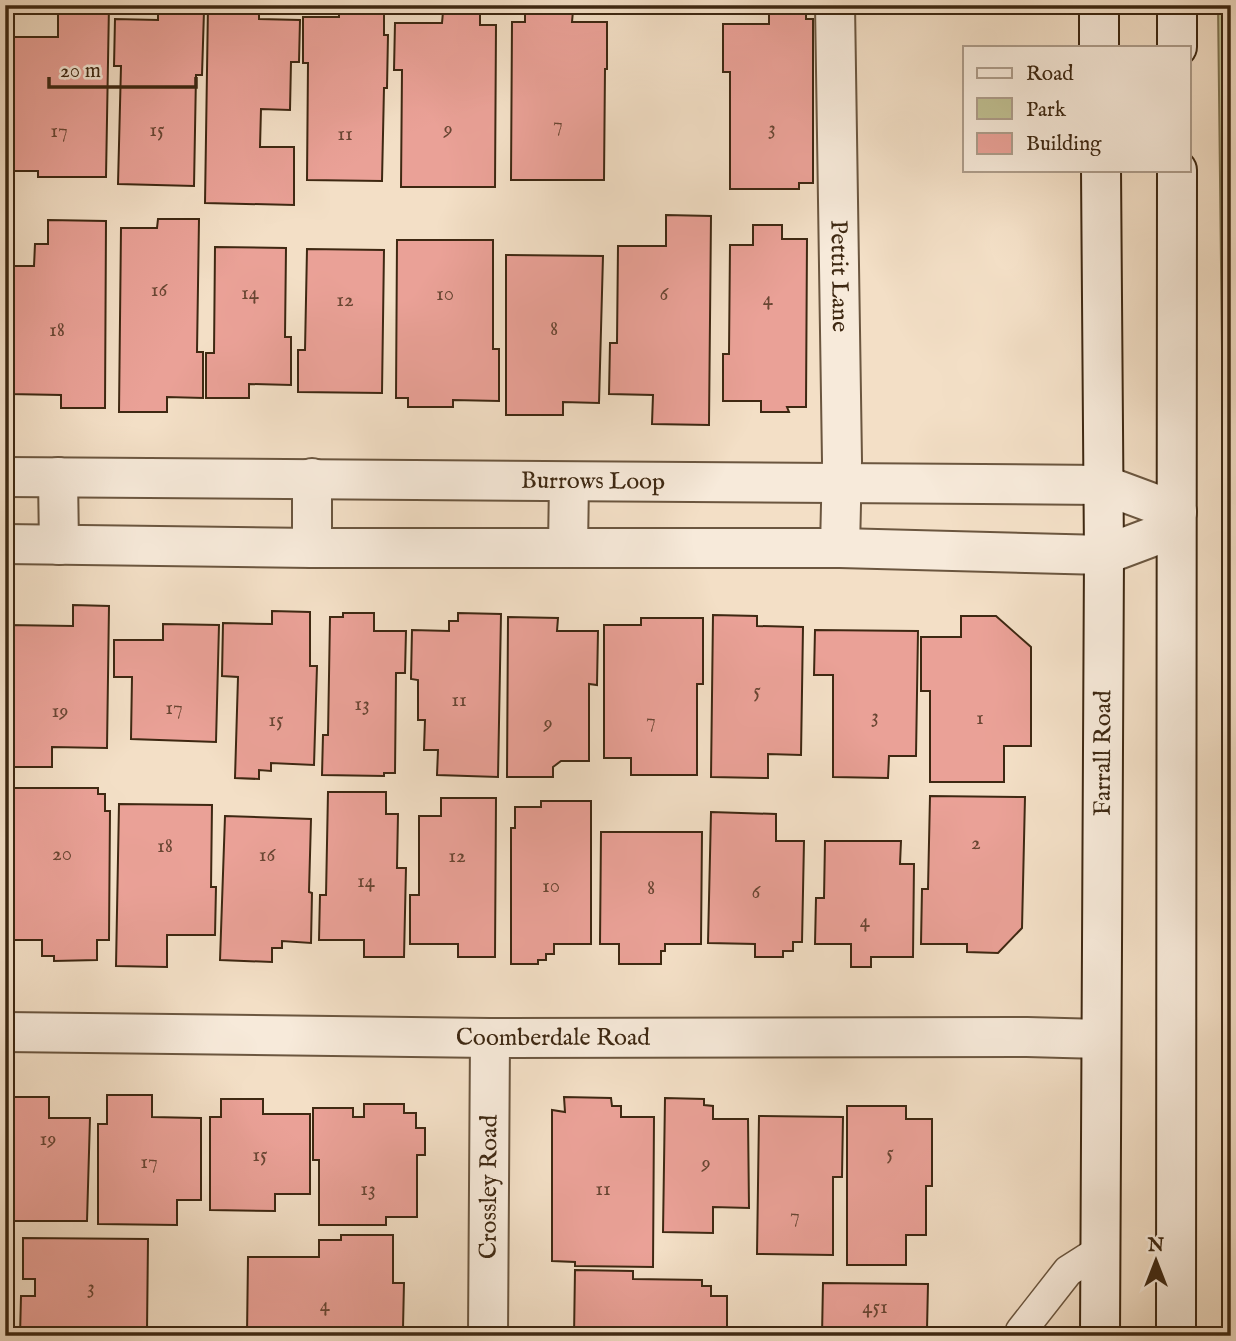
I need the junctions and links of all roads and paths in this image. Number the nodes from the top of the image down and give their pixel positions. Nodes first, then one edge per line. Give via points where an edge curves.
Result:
1 (835, 5) edge
2 (1099, 5) edge
3 (1177, 5) edge
4 (1099, 46) edge
5 (1177, 46) edge
6 (1101, 172) edge
7 (1177, 172) edge
8 (5, 477) edge
9 (58, 477) junction
10 (312, 478) junction
11 (569, 482) junction
12 (841, 484) junction
13 (1104, 485) junction
14 (1176, 520) junction
15 (5, 544) edge
16 (58, 545) junction
17 (568, 547) junction
18 (312, 548) junction
19 (840, 548) junction
20 (1104, 555) junction
21 (5, 1032) edge
22 (490, 1038) junction
23 (1101, 1039) junction
24 (1101, 1250) junction
25 (488, 1336) edge
26 (1020, 1336) edge
27 (1100, 1336) edge
28 (1177, 1336) edge

1 - 12 street, Pettit Lane
2 - 4 street
3 - 5 street
6 - 13 street, Farrall Road
7 - 14 street
8 - 9 street, Burrows Loop
9 - 10 street, Burrows Loop
9 - 16 street
10 - 11 street, Burrows Loop
10 - 18 street
11 - 12 street, Burrows Loop
11 - 17 street
12 - 13 street, Burrows Loop
12 - 19 street, Pettit Lane
13 - 14 street, Burrows Loop
13 - 20 street, Farrall Road
14 - 20 street
14 - 28 street
15 - 16 street
16 - 18 street
17 - 18 street
17 - 19 street
19 - 20 street
20 - 23 street, Farrall Road
21 - 22 street, Coomberdale Road
22 - 23 street, Coomberdale Road
22 - 25 street, Crossley Road
23 - 24 street, Farrall Road
24 - 26 lane via 1068,1270
24 - 27 street, Farrall Road

